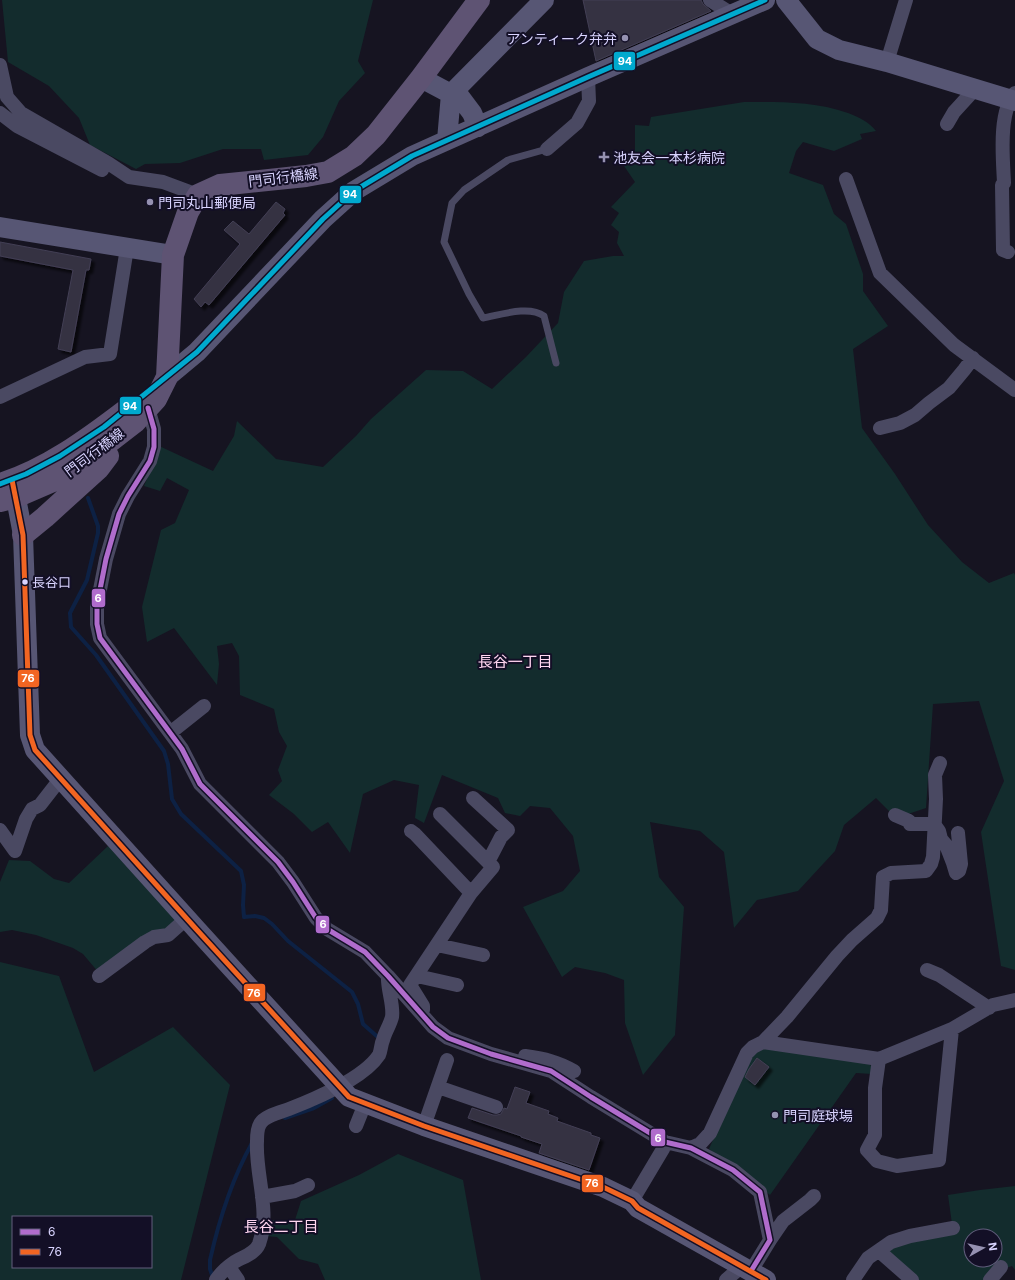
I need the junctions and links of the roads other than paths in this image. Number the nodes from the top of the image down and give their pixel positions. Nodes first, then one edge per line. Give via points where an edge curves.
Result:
1 (479, 0) edge
2 (544, 0) edge
3 (710, 0) edge
4 (765, 0) edge
5 (786, 0) edge
6 (906, 0) edge
7 (732, 14) junction
8 (887, 62) junction
9 (0, 65) edge
10 (588, 77) junction
11 (421, 78) junction
12 (975, 89) junction
13 (451, 94) junction
14 (1013, 98) edge
15 (0, 113) edge
16 (947, 124) dead end
17 (478, 127) junction
18 (447, 140) junction
19 (547, 149) joint
20 (129, 177) junction
21 (846, 179) dead end
22 (198, 195) junction
23 (0, 227) edge
24 (128, 248) junction
25 (1012, 252) edge
26 (173, 255) junction
27 (972, 358) junction
28 (556, 363) dead end
29 (167, 377) junction
30 (1015, 390) edge
31 (0, 397) edge
32 (142, 415) junction
33 (880, 428) dead end
34 (7, 490) edge
35 (23, 535) junction
36 (204, 706) dead end
37 (170, 733) junction
38 (940, 763) dead end
39 (60, 778) junction
40 (473, 798) dead end
41 (440, 814) dead end
42 (895, 815) dead end
43 (934, 824) junction
44 (0, 830) edge
45 (411, 831) dead end
46 (958, 833) dead end
47 (488, 862) junction
48 (470, 893) junction
49 (186, 919) junction
50 (437, 945) junction
51 (483, 955) dead end
52 (926, 970) dead end
53 (99, 976) dead end
54 (388, 976) junction
55 (417, 976) junction
56 (458, 985) dead end
57 (1015, 1000) edge
58 (989, 1008) junction
59 (422, 1016) junction
60 (952, 1030) junction
61 (763, 1042) junction
62 (491, 1054) junction
63 (879, 1059) junction
64 (447, 1060) dead end
65 (574, 1071) dead end
66 (341, 1086) junction
67 (438, 1087) junction
68 (496, 1107) dead end
69 (362, 1111) dead end
70 (356, 1126) dead end
71 (424, 1126) junction
72 (664, 1142) junction
73 (691, 1148) junction
74 (308, 1185) dead end
75 (814, 1196) dead end
76 (262, 1197) junction
77 (632, 1201) junction
78 (953, 1228) dead end
79 (770, 1240) junction
80 (879, 1251) junction
81 (229, 1267) junction
82 (999, 1268) edge
83 (753, 1272) edge
84 (216, 1280) edge
85 (238, 1280) edge
86 (726, 1280) edge
87 (853, 1280) edge
88 (912, 1280) edge
89 (990, 1280) edge

1 - 11 main road, 門司行橋線
2 - 13 street
3 - 7 street
4 - 7 street
5 - 8 street via 817,38 839,50
6 - 8 street
7 - 10 street
8 - 12 street
9 - 20 street via 7,97 21,113
10 - 17 street
10 - 19 street via 589,101 577,123
11 - 13 street
11 - 22 main road, 門司行橋線 via 376,135 354,156 328,172 220,184
12 - 14 street
12 - 16 street via 954,112
13 - 17 street via 460,97 472,113
13 - 18 street
14 - 25 street via 1005,118 1002,185 1003,250
15 - 20 street via 17,126 102,170
17 - 18 street
18 - 29 street via 412,156 354,191 322,219 197,352
19 - 28 lane via 508,160 464,190 452,203 444,242 483,318 528,310 544,316
20 - 22 street via 163,182
21 - 27 street via 880,273 954,345
22 - 26 main road, 門司行橋線 via 188,212
23 - 24 street
24 - 26 street
24 - 31 street via 110,354 85,357
26 - 29 main road, 門司行橋線
27 - 30 street
27 - 33 street via 949,388 915,415 900,423
29 - 32 main road, 門司行橋線 via 156,399
29 - 34 main road, 門司行橋線 via 104,427
32 - 34 main road, 門司行橋線 via 92,456 60,478
32 - 35 main road via 99,468
32 - 37 street via 154,429 154,446 150,461 120,514 106,559 97,605 97,624 100,638
34 - 35 street
35 - 39 street via 30,735 35,750
36 - 37 street
37 - 54 street via 182,749 200,784 278,862 316,918 327,929 365,952
38 - 43 street via 935,775
39 - 44 street via 40,805 32,809 15,851
39 - 49 street
40 - 47 street via 508,830 501,837
41 - 47 street
42 - 43 street via 909,821 910,824
43 - 46 street via 946,845 956,873 961,864
43 - 61 street via 933,857 926,871 883,877 881,910 877,918 837,956 793,1011
45 - 48 street
47 - 48 street via 493,867
48 - 50 street
49 - 53 street via 168,935 154,937 145,942
49 - 66 street
50 - 51 street
50 - 55 street
52 - 58 street via 939,975
54 - 59 street
54 - 66 street via 392,1017 379,1054 368,1066
55 - 56 street
55 - 59 street via 410,985 423,1006
57 - 58 street
58 - 60 street
59 - 62 street via 448,1038
60 - 63 street
60 - 63 street via 939,1160 898,1166 877,1161 867,1150 875,1135 874,1088
61 - 63 street
61 - 73 street via 753,1046 747,1053 710,1133 700,1144
62 - 65 street via 493,1050 547,1059
62 - 72 street via 551,1070
64 - 67 street
66 - 71 street via 349,1097
66 - 76 street via 260,1122 256,1155
67 - 68 street
67 - 71 street
69 - 70 street
71 - 77 street via 574,1176
72 - 73 street
72 - 77 street via 663,1149
73 - 79 street via 733,1170 760,1192
74 - 76 street via 295,1191
75 - 79 street via 783,1221
76 - 81 street via 264,1218 259,1244 254,1252
77 - 83 street via 638,1208
78 - 80 street via 901,1238
79 - 83 street
80 - 87 street via 868,1258
80 - 88 street
81 - 84 street
81 - 85 street
82 - 89 street
83 - 86 street

